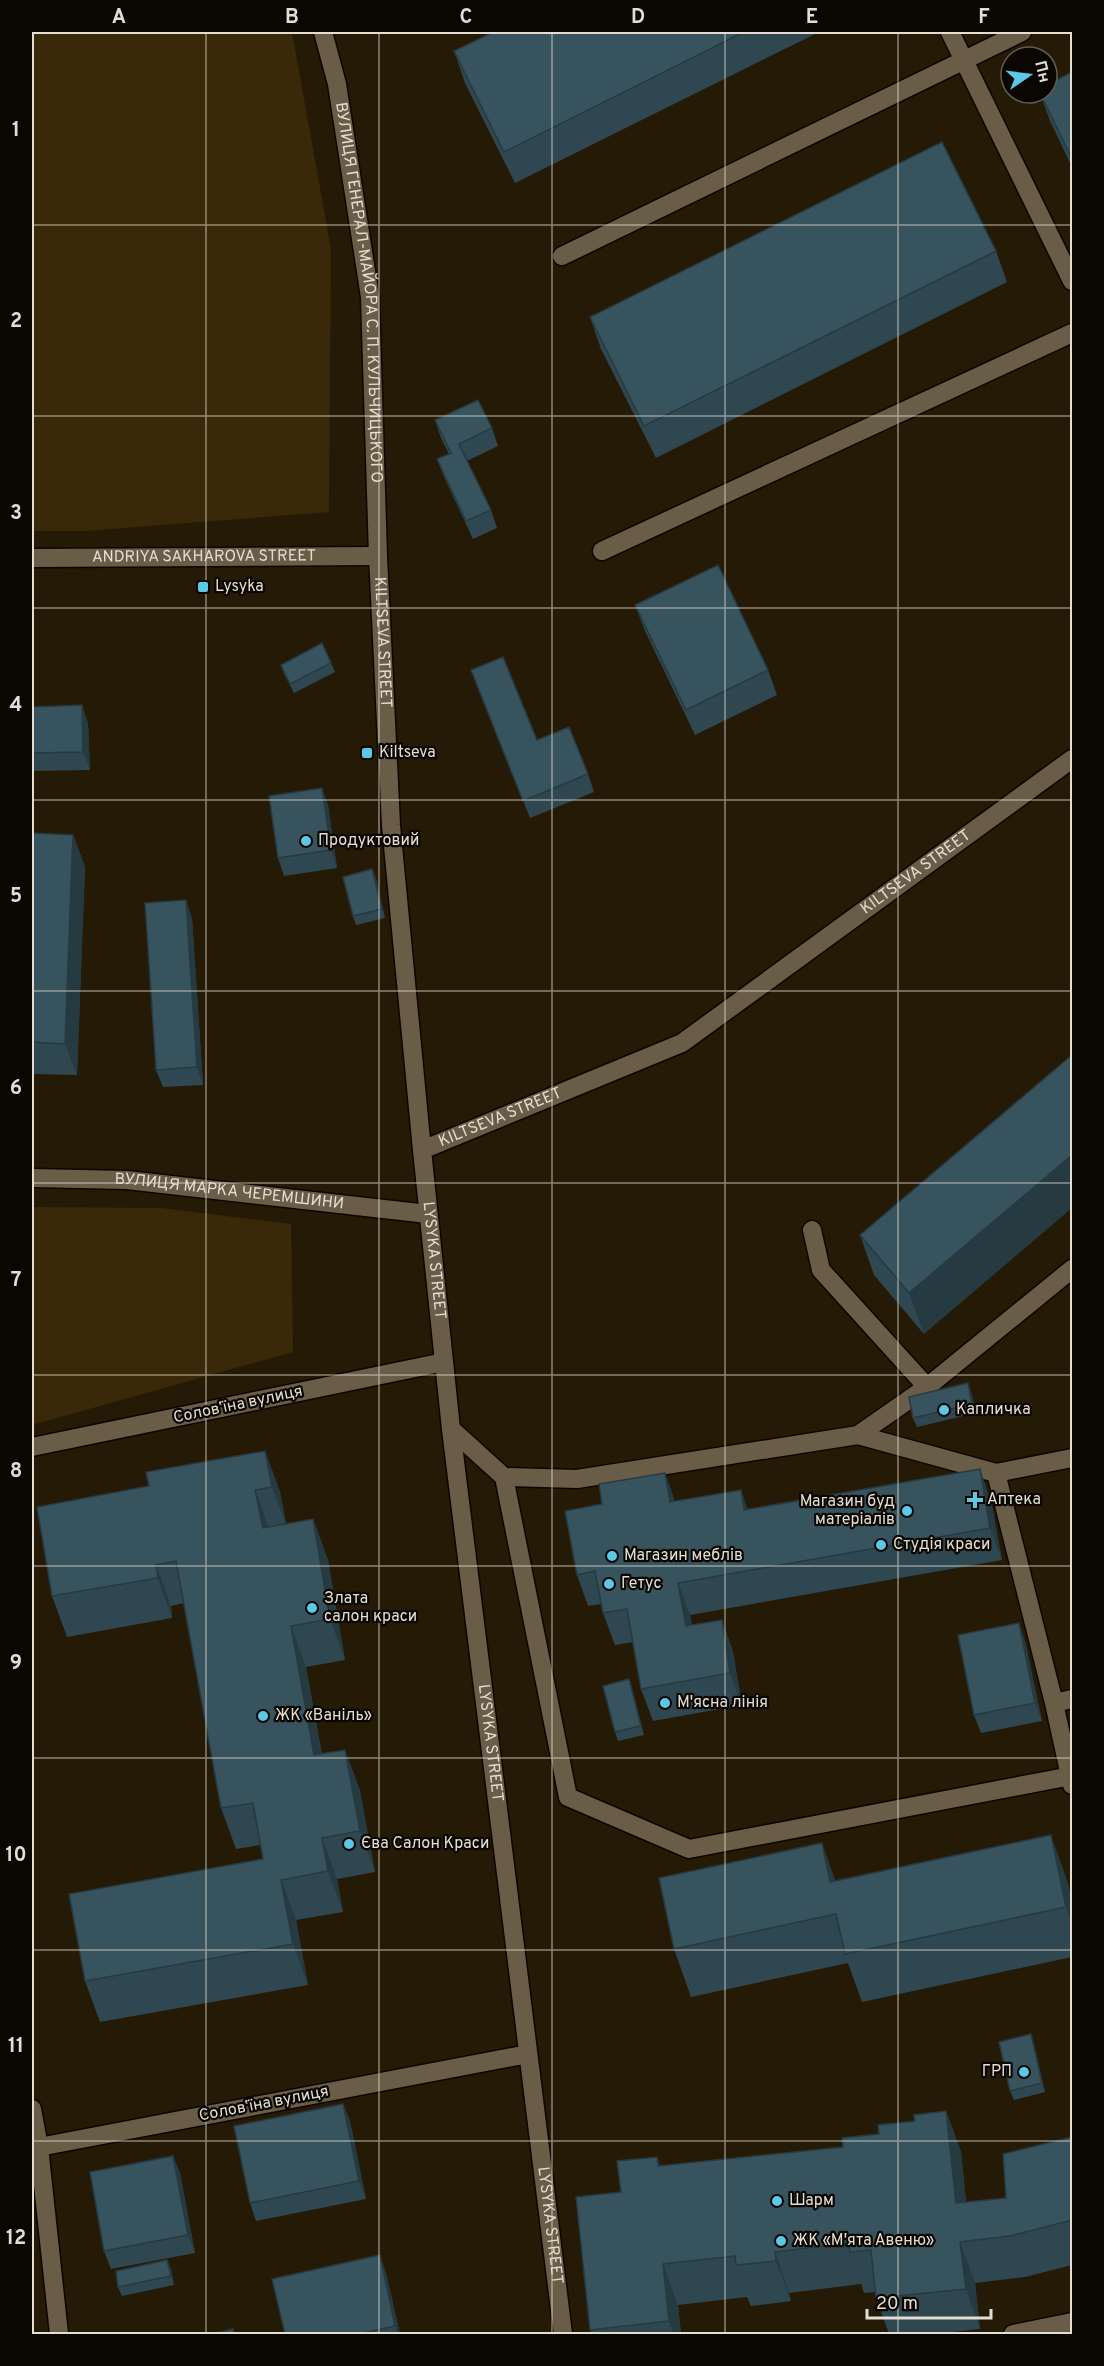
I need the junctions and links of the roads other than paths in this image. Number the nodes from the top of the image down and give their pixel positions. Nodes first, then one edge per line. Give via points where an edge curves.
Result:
1 (323, 32) edge
2 (950, 32) edge
3 (1022, 32) edge
4 (964, 60) junction
5 (562, 256) dead end
6 (1072, 281) edge
7 (1072, 333) edge
8 (602, 551) dead end
9 (378, 556) junction
10 (32, 558) edge
11 (1072, 759) edge
12 (422, 1150) junction
13 (32, 1178) edge
14 (428, 1214) junction
15 (812, 1230) dead end
16 (1072, 1269) edge
17 (444, 1362) junction
18 (927, 1387) junction
19 (451, 1429) junction
20 (858, 1435) junction
21 (32, 1447) edge
22 (1072, 1458) edge
23 (996, 1473) junction
24 (504, 1477) junction
25 (1064, 1701) edge
26 (1072, 1781) edge
27 (528, 2054) junction
28 (32, 2109) edge
29 (39, 2147) junction
30 (1072, 2322) edge
31 (59, 2334) edge
32 (563, 2334) edge
33 (1013, 2334) edge

1 - 9 street, ВУЛИЦЯ ГЕНЕРАЛ-МАЙОРА С. П. КУЛЬЧИЦЬКОГО via 337,84 370,297
2 - 4 street
3 - 4 street
4 - 5 street
4 - 6 street
7 - 8 street
9 - 10 street, ANDRIYA SAKHAROVA STREET
9 - 12 street, KILTSEVA STREET via 391,825
11 - 12 street, KILTSEVA STREET via 682,1043
12 - 14 street, LYSYKA STREET
13 - 14 street, ВУЛИЦЯ МАРКА ЧЕРЕМШИНИ via 127,1180
14 - 17 street, LYSYKA STREET
15 - 18 street via 821,1270
16 - 18 street
17 - 19 street, LYSYKA STREET
17 - 21 street, Соловʼїна вулиця
18 - 20 street
19 - 24 street
19 - 27 street, LYSYKA STREET
20 - 23 street
20 - 24 street via 577,1479
22 - 23 street
23 - 25 street
24 - 26 street via 568,1797 690,1849
25 - 26 street
27 - 29 street, Соловʼїна вулиця
27 - 32 street, LYSYKA STREET
28 - 29 street
29 - 31 street
30 - 33 street

